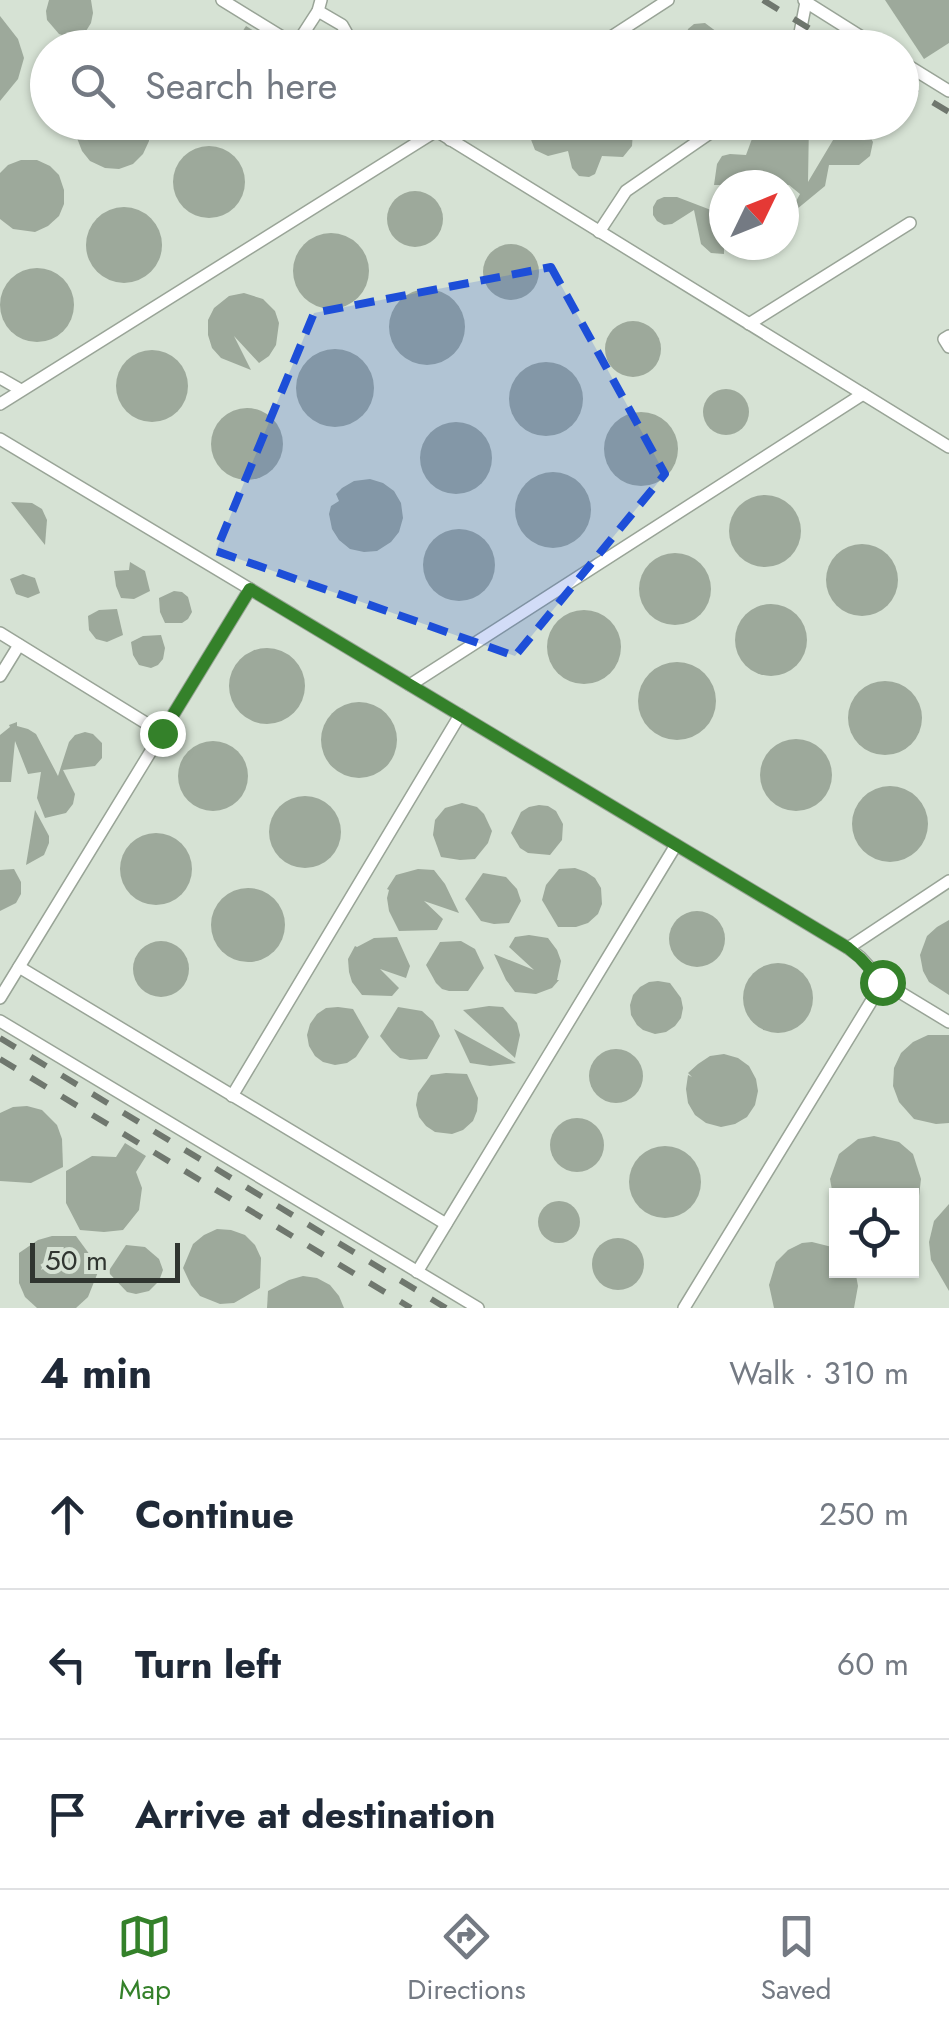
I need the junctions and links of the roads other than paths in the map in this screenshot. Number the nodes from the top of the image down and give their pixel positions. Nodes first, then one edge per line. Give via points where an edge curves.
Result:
1 (222, 0) edge
2 (668, 0) edge
3 (805, 1) edge
4 (319, 5) edge
5 (272, 30) edge
6 (306, 30) edge
7 (345, 30) edge
8 (622, 30) edge
9 (800, 30) edge
10 (851, 30) edge
11 (919, 73) edge
12 (949, 92) edge
13 (422, 140) edge
14 (450, 140) edge
15 (700, 140) edge
16 (910, 223) dead end
17 (600, 232) junction
18 (749, 324) junction
19 (949, 336) edge
20 (949, 347) edge
21 (0, 378) edge
22 (21, 390) junction
23 (864, 394) junction
24 (0, 404) edge
25 (0, 439) edge
26 (949, 447) edge
27 (250, 589) junction
28 (0, 633) edge
29 (19, 645) junction
30 (0, 676) edge
31 (410, 685) junction
32 (460, 715) junction
33 (162, 733) junction
34 (676, 845) junction
35 (949, 881) edge
36 (848, 948) junction
37 (18, 967) junction
38 (882, 982) junction
39 (0, 998) edge
40 (0, 1021) edge
41 (949, 1022) edge
42 (232, 1096) junction
43 (446, 1224) junction
44 (417, 1272) junction
45 (478, 1308) edge
46 (684, 1308) edge

1 - 5 lane
2 - 8 lane
3 - 9 lane
3 - 10 lane
4 - 6 lane
4 - 7 lane
11 - 12 lane
13 - 22 lane
14 - 17 lane
15 - 17 lane via 626,192
16 - 18 lane
17 - 18 lane
18 - 23 lane
19 - 20 lane
21 - 22 lane
22 - 24 lane
23 - 26 lane
23 - 31 lane
25 - 27 lane
27 - 31 lane
27 - 33 lane
28 - 29 lane
29 - 30 lane
29 - 33 lane
31 - 32 lane
32 - 34 lane
32 - 42 lane
33 - 37 lane
34 - 36 lane
34 - 43 lane
35 - 36 lane
36 - 38 lane
37 - 39 lane
37 - 42 lane
38 - 41 lane
38 - 46 lane
40 - 44 lane
42 - 43 lane
43 - 44 lane
44 - 45 lane

